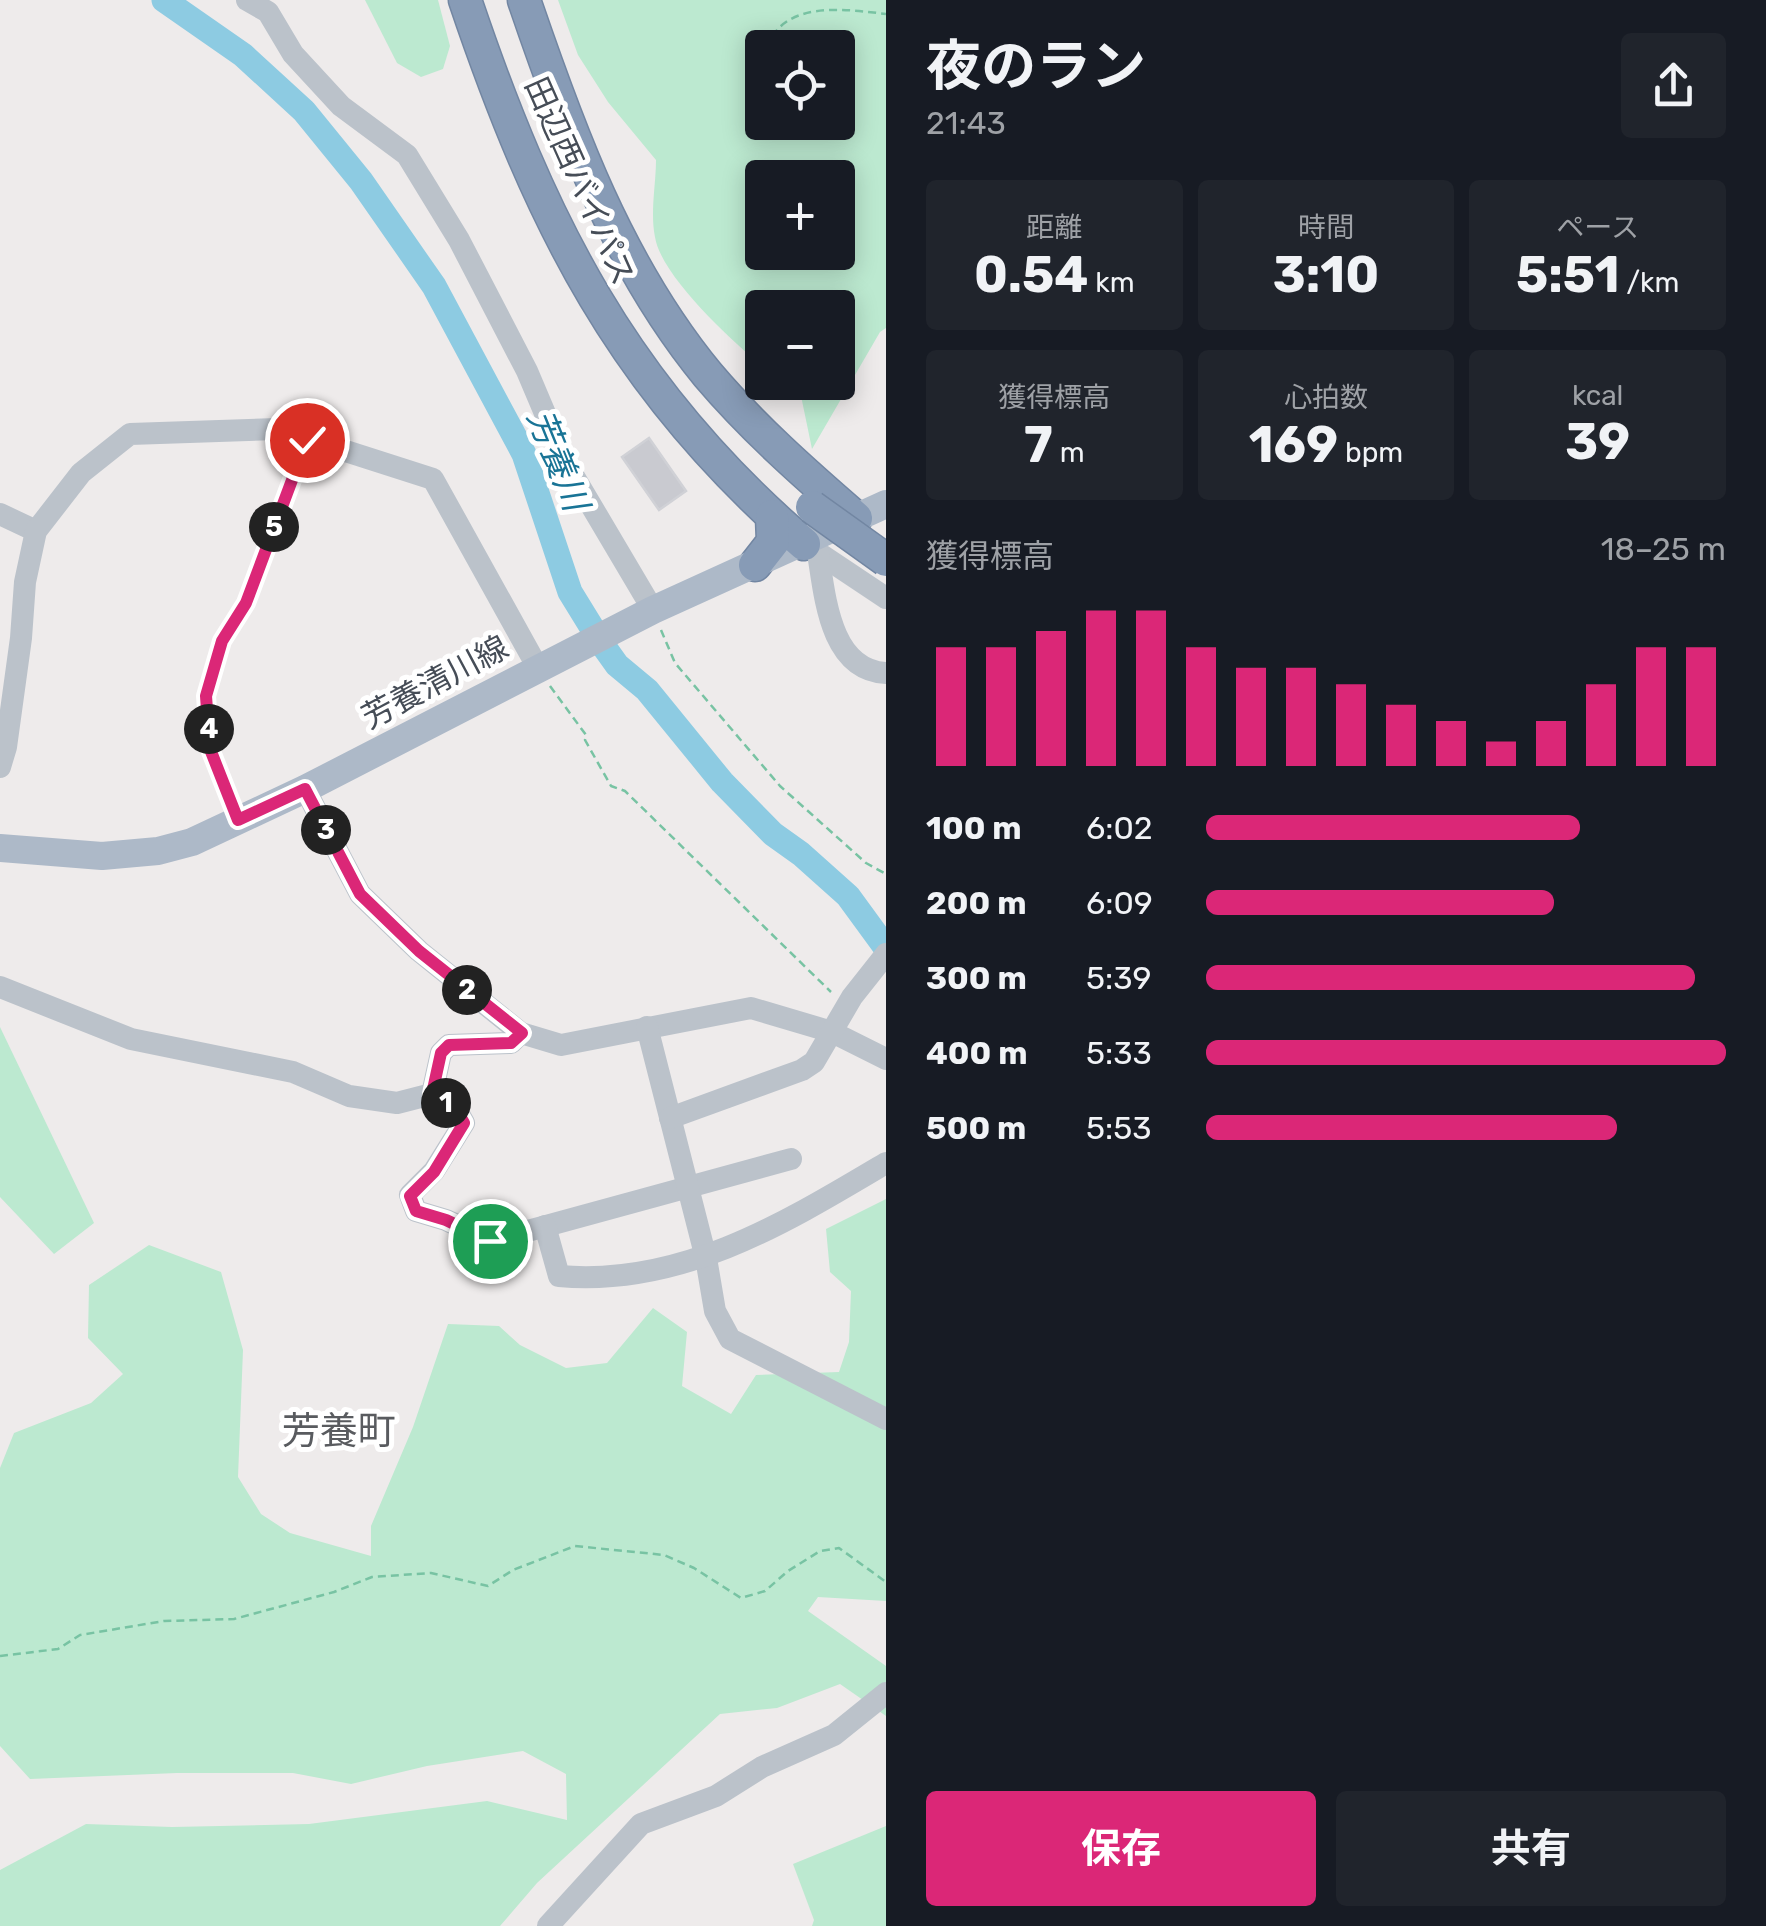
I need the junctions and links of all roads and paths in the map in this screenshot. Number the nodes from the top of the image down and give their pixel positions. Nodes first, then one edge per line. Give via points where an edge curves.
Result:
1 (247, 0) edge
2 (465, 0) edge
3 (504, 0) edge
4 (524, 0) edge
5 (886, 14) edge
6 (773, 30) edge
7 (307, 440) junction
8 (871, 511) edge
9 (0, 514) edge
10 (772, 516) junction
11 (36, 531) junction
12 (886, 543) edge
13 (811, 548) junction
14 (886, 560) edge
15 (755, 565) junction
16 (884, 592) edge
17 (648, 613) junction
18 (544, 665) junction
19 (886, 673) edge
20 (0, 767) edge
21 (305, 789) junction
22 (238, 820) junction
23 (0, 848) edge
24 (886, 874) edge
25 (886, 954) edge
26 (0, 987) edge
27 (849, 1002) junction
28 (647, 1027) junction
29 (832, 1032) junction
30 (522, 1033) junction
31 (886, 1059) edge
32 (432, 1094) junction
33 (670, 1118) junction
34 (791, 1158) dead end
35 (886, 1163) edge
36 (688, 1188) junction
37 (546, 1226) junction
38 (706, 1258) junction
39 (886, 1418) edge
40 (886, 1582) edge
41 (0, 1656) edge
42 (886, 1692) edge
43 (548, 1926) edge

1 - 17 street via 268,12 293,54 341,106 407,155 459,240 566,463
2 - 10 highway via 524,158 599,307 662,399
3 - 14 highway, 田辺西バイパス, bridge via 560,150 631,295 690,380 770,469
4 - 8 highway via 593,185 650,293 706,372 786,458
5 - 6 path via 821,10
7 - 11 street via 277,430 130,434 80,473
7 - 18 street via 433,479
7 - 22 path via 246,603 222,641 206,696 210,749
8 - 12 street
8 - 13 main road, 芳養清川線
9 - 11 street
10 - 13 highway
10 - 15 highway via 773,542
11 - 20 street
13 - 15 main road, 芳養清川線
13 - 16 street
13 - 19 street via 831,622 850,659 868,672
15 - 17 main road, 芳養清川線
17 - 18 main road, 芳養清川線
17 - 24 path via 675,663 780,786
18 - 21 main road, 芳養清川線
18 - 27 path via 611,786 625,791
21 - 22 main road, 芳養清川線
21 - 30 street via 360,894
22 - 23 main road, 芳養清川線 via 158,851 102,856
25 - 27 street
26 - 32 street via 130,1038 292,1072 349,1096 397,1103
27 - 29 street
28 - 29 street via 751,1008
28 - 30 street via 562,1045
28 - 33 street
29 - 31 street
29 - 33 street via 802,1070
30 - 32 street via 511,1043 449,1045
32 - 37 street via 456,1109 464,1123 434,1172 410,1196 416,1211 490,1241
33 - 36 street
34 - 36 street
35 - 38 street via 796,1217
36 - 37 street
36 - 38 street
37 - 38 street via 559,1276 622,1277
38 - 39 street via 715,1311 730,1338
40 - 41 path via 839,1548 820,1551 766,1591 741,1598 664,1555 575,1546 488,1586 431,1573 372,1577 234,1619 164,1621 80,1635 58,1649
42 - 43 street via 834,1736 762,1766 716,1796 641,1824

